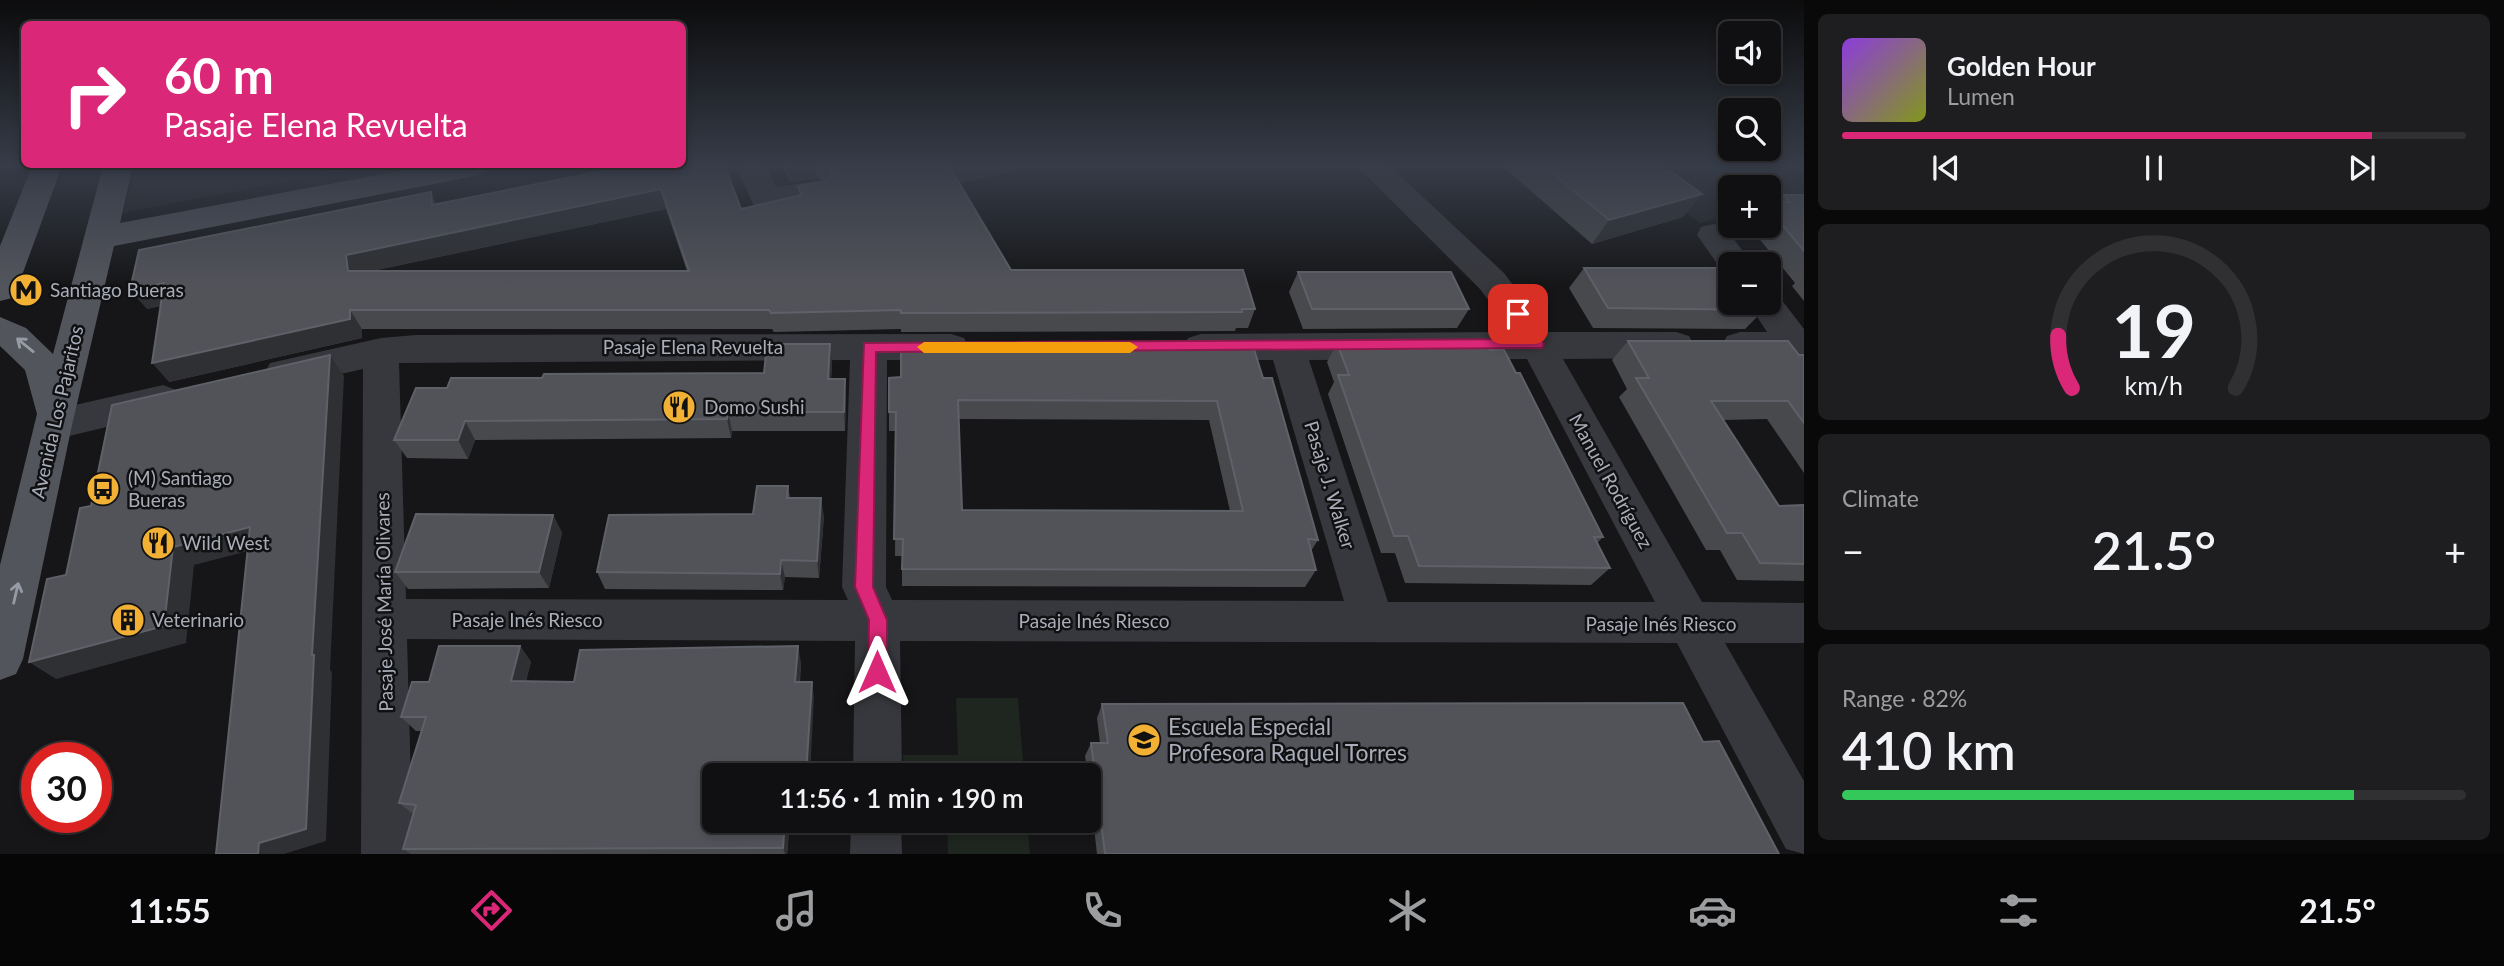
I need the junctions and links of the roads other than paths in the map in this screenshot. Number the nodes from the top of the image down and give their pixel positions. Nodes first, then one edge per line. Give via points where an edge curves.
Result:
1 (32, 206) edge
2 (107, 206) edge
3 (266, 206) edge
4 (1414, 206) edge
5 (1713, 234) dead end
6 (98, 238) junction
7 (1726, 252) edge
8 (0, 289) edge
9 (1775, 315) edge
10 (0, 330) edge
11 (1536, 344) junction
12 (869, 347) junction
13 (980, 347) edge
14 (1161, 347) edge
15 (1287, 347) junction
16 (1802, 348) edge
17 (380, 351) junction
18 (246, 381) edge
19 (192, 393) edge
20 (54, 419) junction
21 (384, 619) junction
22 (878, 620) junction
23 (1373, 622) junction
24 (1804, 623) edge
25 (1691, 625) junction
26 (0, 659) edge
27 (877, 763) edge
28 (1804, 831) edge
29 (876, 833) edge
30 (387, 854) edge
31 (876, 854) edge

1 - 8 main road
2 - 6 main road, Avenida Los Pajaritos
3 - 6 main road
4 - 11 street, Manuel Rodríguez via 1492,281
5 - 7 street
6 - 20 main road, Avenida Los Pajaritos
9 - 16 street
20 -> 10 main road via 46,372 37,356
11 - 15 street
11 - 16 street
11 - 25 street, Manuel Rodríguez
12 - 13 street, Pasaje Elena Revuelta
12 - 17 street, Pasaje Elena Revuelta
12 - 22 street via 864,587
14 - 15 street
15 - 23 street, Pasaje J. Walker
17 - 18 street, Pasaje Elena Revuelta
17 - 21 street, Pasaje José María Olivares
19 - 20 street
26 -> 20 main road, Avenida Los Pajaritos
21 - 22 street, Pasaje Inés Riesco
21 - 30 street, Pasaje José María Olivares
22 - 23 street, Pasaje Inés Riesco
22 - 27 street
23 - 25 street, Pasaje Inés Riesco
24 - 25 street, Pasaje Inés Riesco
25 - 28 street, Manuel Rodríguez
29 - 31 street

